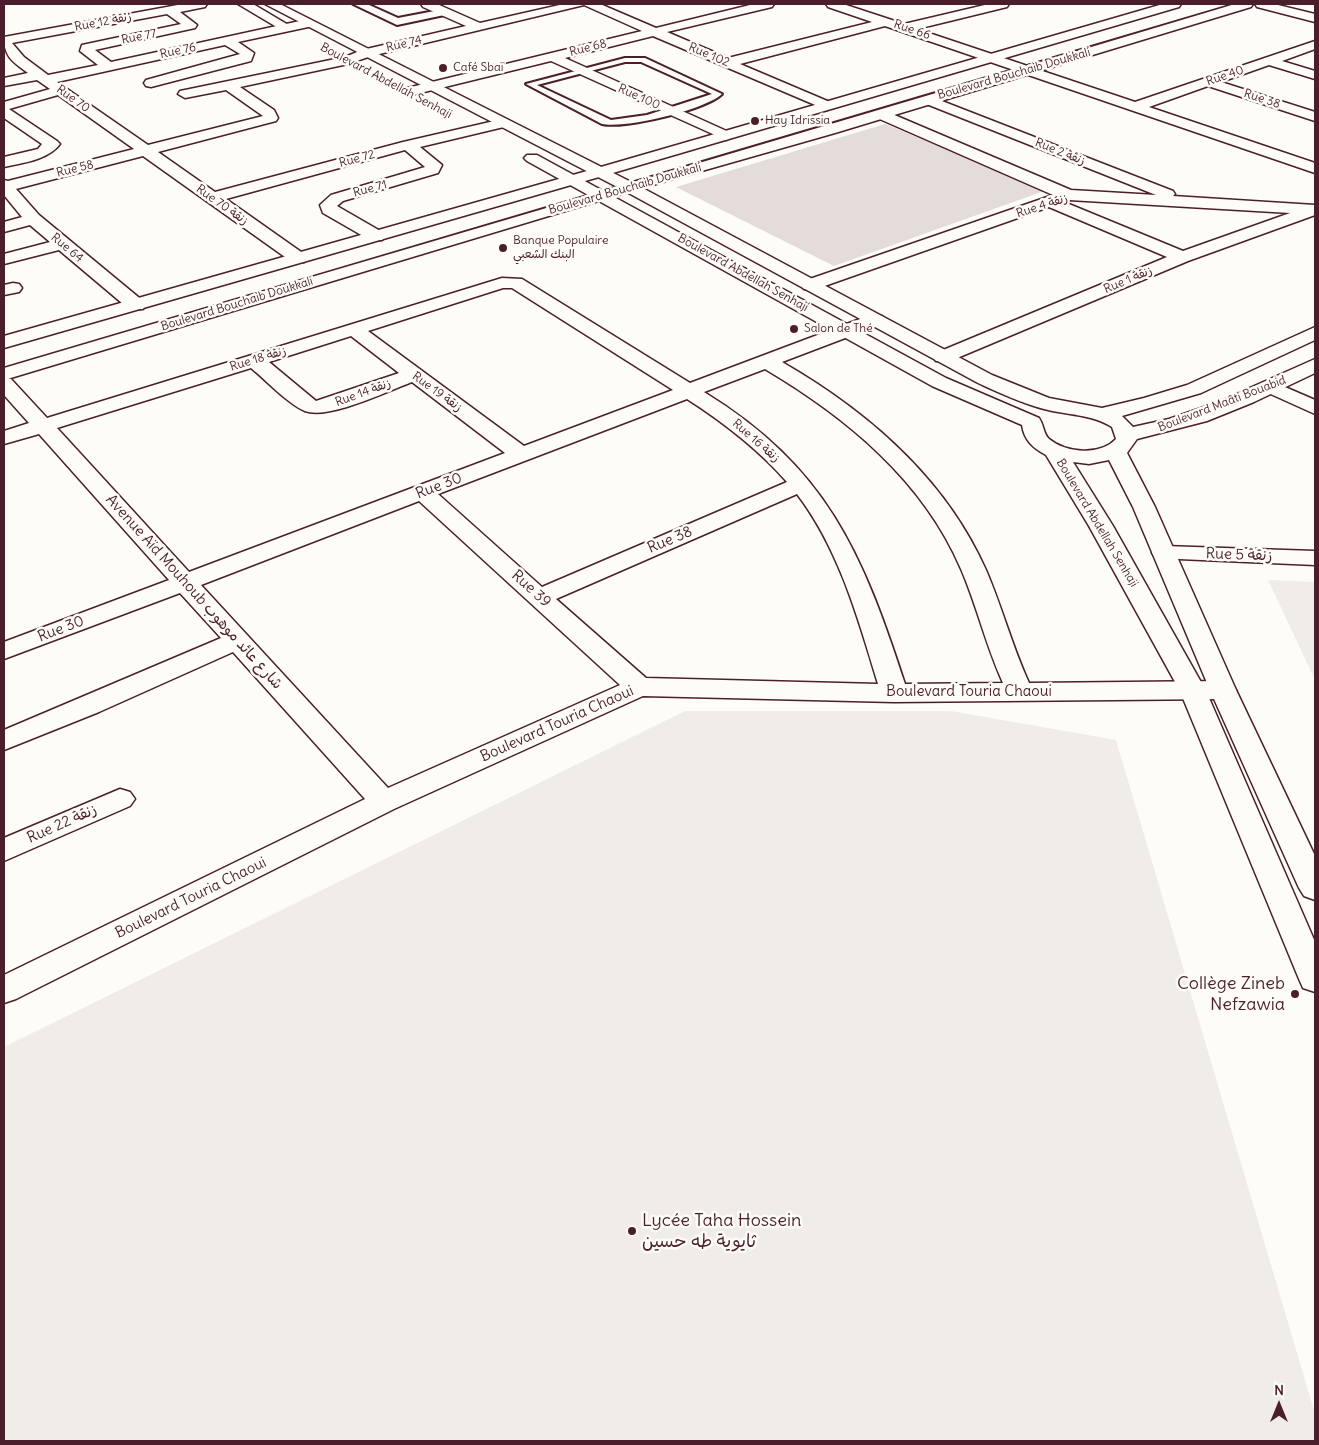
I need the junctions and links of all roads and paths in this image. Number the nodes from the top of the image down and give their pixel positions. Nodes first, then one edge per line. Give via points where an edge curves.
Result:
1 (143, 4) edge
2 (201, 4) edge
3 (244, 4) edge
4 (271, 4) edge
5 (359, 4) edge
6 (427, 4) edge
7 (579, 4) edge
8 (590, 4) edge
9 (768, 4) edge
10 (832, 4) edge
11 (965, 4) edge
12 (1003, 4) edge
13 (1175, 4) edge
14 (1247, 4) edge
15 (1261, 4) edge
16 (982, 9) junction
17 (169, 10) junction
18 (445, 12) junction
19 (1315, 18) edge
20 (886, 22) junction
21 (309, 23) junction
22 (478, 27) junction
23 (287, 28) junction
24 (905, 28) junction
25 (4, 30) edge
26 (654, 32) junction
27 (227, 41) junction
28 (4, 42) edge
29 (1315, 45) edge
30 (367, 53) junction
31 (552, 57) junction
32 (991, 57) junction
33 (19, 60) junction
34 (348, 60) junction
35 (1269, 61) junction
36 (4, 63) edge
37 (726, 63) junction
38 (108, 66) junction
39 (365, 69) dead end
40 (580, 70) junction
41 (1029, 70) junction
42 (1315, 75) edge
43 (43, 77) junction
44 (4, 82) edge
45 (1208, 82) junction
46 (151, 83) dead end
47 (229, 85) junction
48 (431, 87) junction
49 (61, 90) junction
50 (404, 90) joint
51 (185, 94) dead end
52 (929, 100) junction
53 (425, 102) dead end
54 (4, 106) edge
55 (828, 106) junction
56 (1134, 107) junction
57 (671, 111) junction
58 (4, 112) edge
59 (880, 114) junction
60 (1315, 117) edge
61 (459, 120) dead end
62 (504, 124) junction
63 (475, 129) junction
64 (726, 136) junction
65 (492, 138) dead end
66 (408, 145) junction
67 (147, 150) junction
68 (517, 150) dead end
69 (4, 162) edge
70 (1315, 168) edge
71 (600, 172) junction
72 (571, 180) junction
73 (4, 186) edge
74 (629, 187) junction
75 (601, 195) junction
76 (1068, 195) junction
77 (212, 198) junction
78 (1051, 202) junction
79 (1192, 204) junction
80 (1315, 210) edge
81 (33, 219) junction
82 (4, 226) edge
83 (376, 236) junction
84 (62, 244) junction
85 (1182, 257) junction
86 (298, 258) junction
87 (4, 259) edge
88 (512, 282) joint
89 (810, 285) junction
90 (136, 305) junction
91 (875, 320) junction
92 (353, 329) junction
93 (849, 330) junction
94 (1315, 333) edge
95 (4, 342) edge
96 (943, 357) junction
97 (254, 360) junction
98 (766, 361) junction
99 (1315, 365) edge
100 (4, 374) edge
101 (413, 375) junction
102 (4, 383) edge
103 (1270, 387) junction
104 (689, 390) junction
105 (1066, 408) junction
106 (1315, 408) edge
107 (1102, 414) junction
108 (1032, 422) junction
109 (42, 426) junction
110 (4, 438) edge
111 (1122, 444) junction
112 (1054, 450) junction
113 (522, 455) junction
114 (800, 484) junction
115 (422, 492) junction
116 (1164, 552) junction
117 (1315, 558) edge
118 (186, 582) junction
119 (540, 597) junction
120 (239, 640) junction
121 (4, 651) edge
122 (640, 687) junction
123 (1223, 690) junction
124 (1193, 691) junction
125 (1020, 692) junction
126 (894, 693) junction
127 (4, 741) edge
128 (120, 798) dead end
129 (384, 802) junction
130 (4, 850) edge
131 (1315, 888) edge
132 (1315, 979) edge
133 (4, 990) edge

1 - 25 street
2 - 17 street, Rue 12 زنقة
3 - 23 street, Boulevard Abdellah Senhaji
4 - 21 street, Boulevard Abdellah Senhaji
5 - 18 street via 397,22
6 - 18 street
7 - 22 street, Rue 74
8 - 26 street, Rue 102
9 - 26 street, Rue 68
10 - 20 street, Rue 66
11 - 16 street
12 - 16 street
13 - 32 street, Boulevard Bouchaib Doukkali
14 - 41 street, Boulevard Bouchaib Doukkali
15 - 19 street
16 - 24 street
17 - 28 street, Rue 12 زنقة
17 - 38 street, Rue 77 via 191,25 87,48
18 - 22 street
20 - 24 street, Rue 66
20 - 37 street
21 - 23 street, Rue 76
21 - 30 street, Boulevard Abdellah Senhaji
22 - 30 street, Rue 74
23 - 27 street, Rue 76
23 - 34 street, Boulevard Abdellah Senhaji
24 - 32 street, Rue 66
26 - 31 street, Rue 68
26 - 37 street, Rue 102
27 - 38 street, Rue 76
27 - 46 street via 246,53 246,58
28 - 33 street, Rue 70
29 - 35 street, Rue 40
30 - 34 street, Rue 74
30 - 48 street, Boulevard Abdellah Senhaji
31 - 40 street, Rue 100
31 - 48 street, Rue 68
32 - 41 street, Rue 66
32 - 55 street, Boulevard Bouchaib Doukkali
33 - 36 street
33 - 43 street, Rue 70
34 - 39 street, Boulevard Abdellah Senhaji
34 - 47 street, Rue 74
35 - 42 street
35 - 45 street, Rue 40
37 - 55 street, Rue 102
38 - 43 street, Rue 76
40 - 57 street, Rue 100
40 - 57 lane via 625,60 642,60 718,94
40 - 57 lane via 530,84 605,122 628,122
41 - 52 street, Boulevard Bouchaib Doukkali
41 - 56 street, Rue 66
43 - 44 street, Rue 76
43 - 49 street, Rue 70
45 - 56 street, Rue 40
45 - 60 street, Rue 38
47 - 51 street, Rue 74
47 - 67 street via 269,113 271,118
48 - 50 street, Rue 68
48 - 62 street, Boulevard Abdellah Senhaji
49 - 54 street
49 - 67 street, Rue 70
50 - 53 street, Boulevard Abdellah Senhaji
52 - 59 street, Boulevard Bouchaib Doukkali
52 - 79 street, Rue 2 زنقة
55 - 64 street, Boulevard Bouchaib Doukkali
56 - 70 street, Rue 66
57 - 64 street, Rue 100
58 - 69 street via 52,144 43,152
59 - 74 street, Boulevard Bouchaib Doukkali
59 - 76 street
61 - 63 street, Boulevard Abdellah Senhaji
62 - 63 street, Rue 72
62 - 71 street, Boulevard Abdellah Senhaji
63 - 65 street, Boulevard Abdellah Senhaji
63 - 66 street, Rue 72
64 - 71 street, Boulevard Bouchaib Doukkali
66 - 77 street, Rue 72
66 - 83 street, Rue 71 via 435,168 337,198 328,205
67 - 73 street, Rue 58
67 - 77 street, Rue 70 زنقة
68 - 72 street, Boulevard Abdellah Senhaji
71 - 72 street, Boulevard Bouchaib Doukkali
71 - 74 street, Boulevard Abdellah Senhaji
72 - 75 street, Boulevard Abdellah Senhaji
72 - 83 street, Boulevard Bouchaib Doukkali
73 - 81 street, Rue 64
74 - 75 street, Boulevard Bouchaib Doukkali
74 - 89 street, Boulevard Abdellah Senhaji
75 - 93 street, Boulevard Abdellah Senhaji
75 - 100 street, Boulevard Bouchaib Doukkali
76 - 78 street, Rue 4 زنقة
76 - 79 street, Rue 4 زنقة
77 - 86 street, Rue 70 زنقة
78 - 85 street
78 - 89 street, Rue 4 زنقة
79 - 80 street, Rue 4 زنقة
80 - 85 street, Rue 1 زنقة
81 - 82 street
81 - 84 street, Rue 64
83 - 86 street, Boulevard Bouchaib Doukkali
84 - 87 street
84 - 90 street, Rue 64
85 - 96 street, Rue 1 زنقة
86 - 90 street, Boulevard Bouchaib Doukkali
88 - 92 street, Rue 18 زنقة
88 - 104 street, Rue 16 زنقة via 521,284
89 - 91 street, Boulevard Abdellah Senhaji
90 - 95 street, Boulevard Bouchaib Doukkali
91 - 93 street, Rue 30
91 - 96 street, Boulevard Abdellah Senhaji
92 - 97 street, Rue 18 زنقة
92 - 101 street, Rue 19 زنقة
93 - 98 street, Rue 30
93 - 108 street, Boulevard Abdellah Senhaji via 939,382
94 - 107 street, Boulevard Maâti Bouabid via 1194,389
96 - 105 street, Boulevard Abdellah Senhaji via 1034,400
97 - 101 street, Rue 14 زنقة via 313,407 326,406
97 - 109 street, Rue 18 زنقة
98 - 104 street, Rue 30
98 - 125 street via 825,397 863,426 919,485 950,526 972,566 987,600 1005,663
99 - 103 street, Boulevard Maâti Bouabid
101 - 113 street, Rue 19 زنقة
102 - 109 street, Avenue Aïd Mouhoub شارع عائد موهوب
103 - 106 street
103 - 111 street, Boulevard Maâti Bouabid
104 - 113 street, Rue 30
104 - 114 street, Rue 16 زنقة via 772,453
105 - 107 street, Boulevard Abdellah Senhaji
105 - 108 street via 1044,412
107 - 111 street, Boulevard Abdellah Senhaji via 1119,423
108 - 112 street, Boulevard Abdellah Senhaji via 1034,437
109 - 110 street, Rue 18 زنقة
109 - 118 street, Avenue Aïd Mouhoub شارع عائد موهوب
111 - 112 street, Boulevard Maâti Bouabid via 1100,456 1082,457
111 - 116 street, Boulevard Abdellah Senhaji
112 - 124 street, Boulevard Abdellah Senhaji via 1101,526
113 - 115 street, Rue 30
114 - 119 street, Rue 38
114 - 126 street, Rue 16 زنقة via 823,514 851,567
115 - 118 street, Rue 30
115 - 119 street, Rue 39
116 - 117 street, Rue 5 زنقة
116 - 123 street, Boulevard Abdellah Senhaji
118 - 120 street, Avenue Aïd Mouhoub شارع عائد موهوب
118 - 121 street, Rue 30
119 - 122 street, Rue 39
120 - 127 street
120 - 129 street, Avenue Aïd Mouhoub شارع عائد موهوب
122 - 126 street, Boulevard Touria Chaoui
122 - 129 street, Boulevard Touria Chaoui
123 - 124 street, Boulevard Touria Chaoui
123 - 131 street, Boulevard Abdellah Senhaji
124 - 125 street, Boulevard Touria Chaoui
124 - 132 street, Boulevard Abdellah Senhaji
125 - 126 street, Boulevard Touria Chaoui
128 - 130 street, Rue 22 زنقة
129 - 133 street, Boulevard Touria Chaoui

